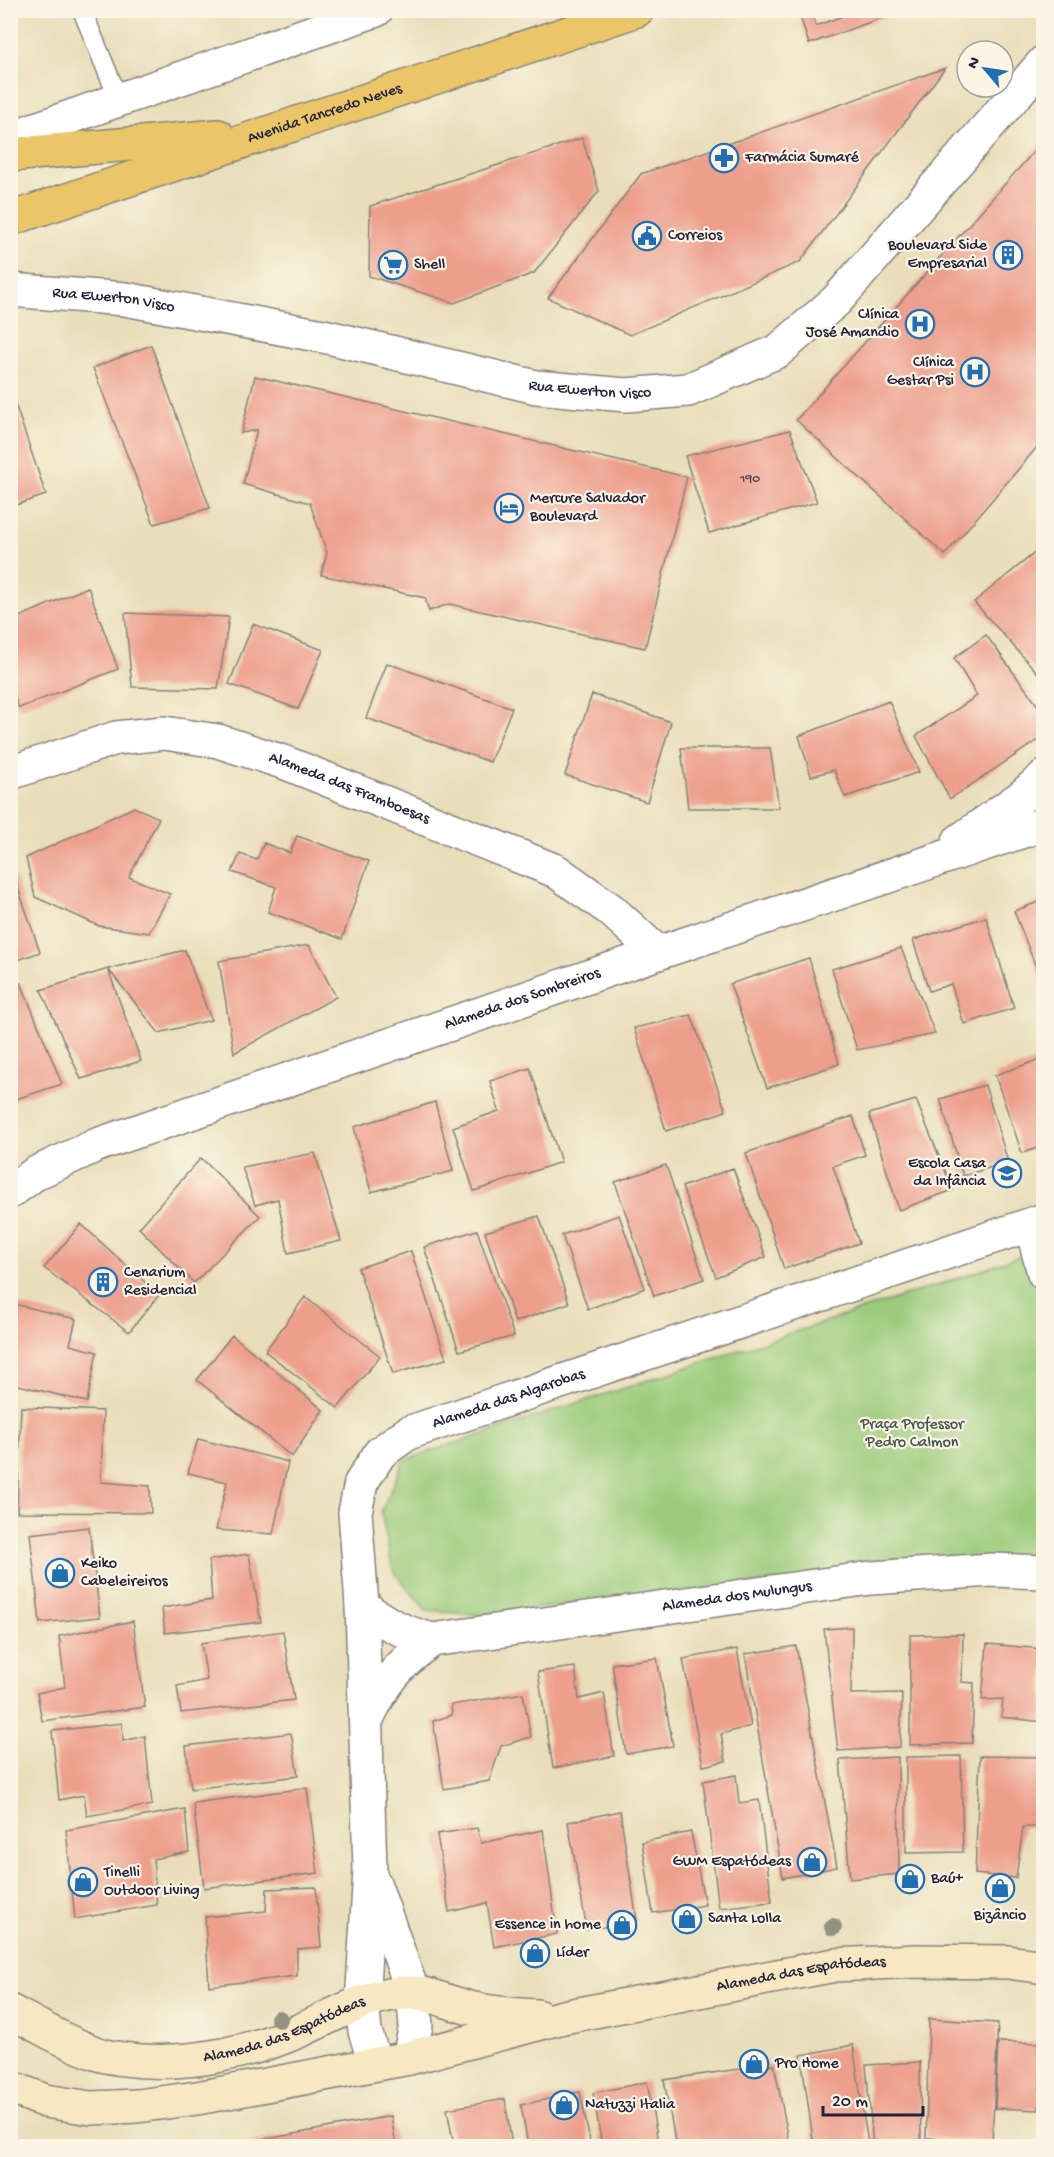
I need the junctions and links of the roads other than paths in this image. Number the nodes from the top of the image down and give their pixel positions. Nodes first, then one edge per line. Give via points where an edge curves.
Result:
1 (81, 10) edge
2 (376, 10) edge
3 (638, 10) edge
4 (1044, 62) edge
5 (119, 100) junction
6 (275, 131) junction
7 (10, 138) edge
8 (10, 154) edge
9 (10, 219) edge
10 (10, 290) edge
11 (10, 773) edge
12 (1044, 777) edge
13 (1044, 824) edge
14 (933, 860) junction
15 (658, 952) junction
16 (10, 1192) edge
17 (1037, 1222) edge
18 (1044, 1273) edge
19 (1044, 1572) edge
20 (362, 1605) junction
21 (432, 1640) junction
22 (365, 1722) junction
23 (370, 1870) junction
24 (1044, 1967) edge
25 (413, 1993) junction
26 (362, 2003) junction
27 (10, 2011) edge
28 (563, 2017) junction
29 (409, 2058) junction
30 (375, 2063) junction
31 (10, 2087) edge

1 - 5 lane
2 - 5 street
3 - 6 main road, Avenida Tancredo Neves
4 - 10 street, Rua Ewerton Visco via 837,300 778,351 688,390 626,395 536,387 328,337 125,298
5 - 7 street
6 - 8 main road
6 - 9 main road, Avenida Tancredo Neves
11 - 15 street, Alameda das Framboesas via 116,738 164,733 218,741 286,763 556,871 611,910
12 - 14 street
13 - 14 street, Alameda dos Sombreiros
14 - 15 street, Alameda dos Sombreiros
15 - 16 street, Alameda dos Sombreiros via 97,1145 36,1173
17 - 18 street
17 - 20 street, Alameda das Algarobas via 408,1433 380,1453 361,1483 355,1512
19 - 21 street, Alameda dos Mulungus via 992,1570 872,1578
20 - 21 street, Alameda dos Mulungus via 383,1622
20 - 22 street, Alameda das Algarobas
21 - 22 street, Alameda dos Mulungus via 391,1675
22 - 23 street, Alameda das Algarobas
23 - 25 street, Alameda das Algarobas
23 - 26 street, Alameda das Algarobas
24 - 28 main road, Alameda das Espatódeas via 1008,1962 916,1961 835,1965
25 - 26 main road, Alameda das Espatódeas
25 - 28 main road, Alameda das Espatódeas via 514,2015
25 - 29 street, Alameda das Algarobas via 416,2025
26 - 27 main road, Alameda das Espatódeas via 292,2034 240,2050 150,2062 102,2056
26 - 30 street, Alameda das Algarobas
28 - 29 main road, Alameda das Espatódeas
29 - 30 main road, Alameda das Espatódeas
30 - 31 main road, Alameda das Espatódeas via 137,2106 91,2108 45,2101

